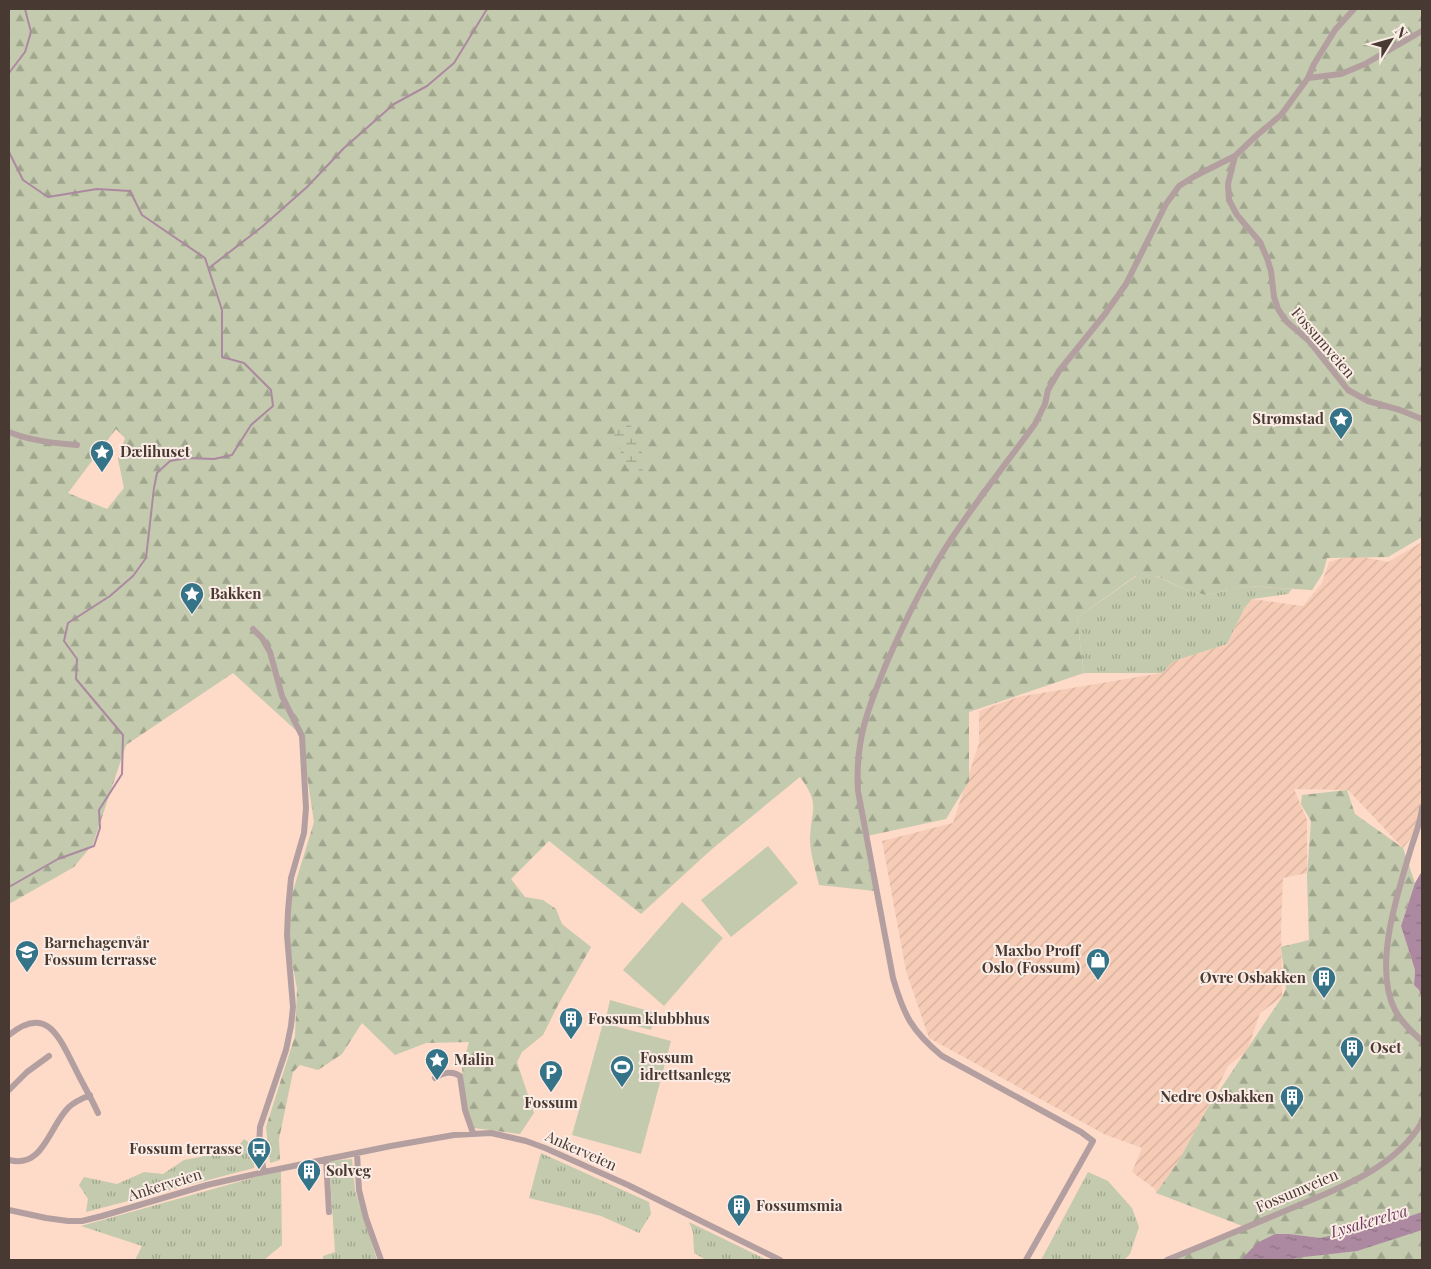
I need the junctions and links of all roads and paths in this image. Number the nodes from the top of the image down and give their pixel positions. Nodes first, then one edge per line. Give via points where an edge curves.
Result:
1 (1354, 9) edge
2 (1422, 31) edge
3 (1308, 78) junction
4 (1235, 156) junction
5 (1422, 419) edge
6 (9, 432) edge
7 (77, 445) dead end
8 (254, 629) dead end
9 (1422, 808) edge
10 (9, 1035) edge
11 (1422, 1041) edge
12 (49, 1056) dead end
13 (435, 1078) dead end
14 (9, 1090) edge
15 (90, 1095) junction
16 (98, 1113) dead end
17 (1422, 1122) edge
18 (473, 1133) junction
19 (357, 1153) junction
20 (326, 1159) junction
21 (9, 1160) edge
22 (264, 1172) junction
23 (9, 1210) edge
24 (329, 1212) dead end
25 (382, 1260) edge
26 (780, 1260) edge
27 (1026, 1260) edge
28 (1167, 1260) edge

1 - 3 street via 1334,30
2 - 3 street via 1341,74
3 - 4 street via 1281,115
4 - 5 street, Fossumveien via 1228,184 1229,200 1236,215 1260,242 1282,315 1309,341 1348,390 1368,401
4 - 27 street via 1179,186 1166,204 1126,284 1059,372 1035,424 946,546 895,644 861,732 858,790 893,978 910,1024 942,1056 1093,1141
6 - 7 street via 24,438
8 - 22 street via 270,652 282,696 302,736 306,808 288,911 292,1026 260,1127 259,1146
9 - 11 street via 1389,933 1387,964 1388,991 1394,1009 1405,1026
10 - 15 street via 30,1023 39,1022 50,1028 60,1039
12 - 14 street
13 - 18 street via 451,1072 460,1076 465,1110
15 - 16 street
15 - 21 street via 68,1107 42,1148 30,1159 21,1162
17 - 28 street, Fossumveien via 1410,1140 1393,1156 1347,1184
18 - 19 street, Ankerveien
18 - 26 street, Ankerveien via 507,1136 545,1148
19 - 20 street, Ankerveien
19 - 25 street via 359,1190
20 - 22 street, Ankerveien
20 - 24 street
22 - 23 street, Ankerveien via 82,1221

